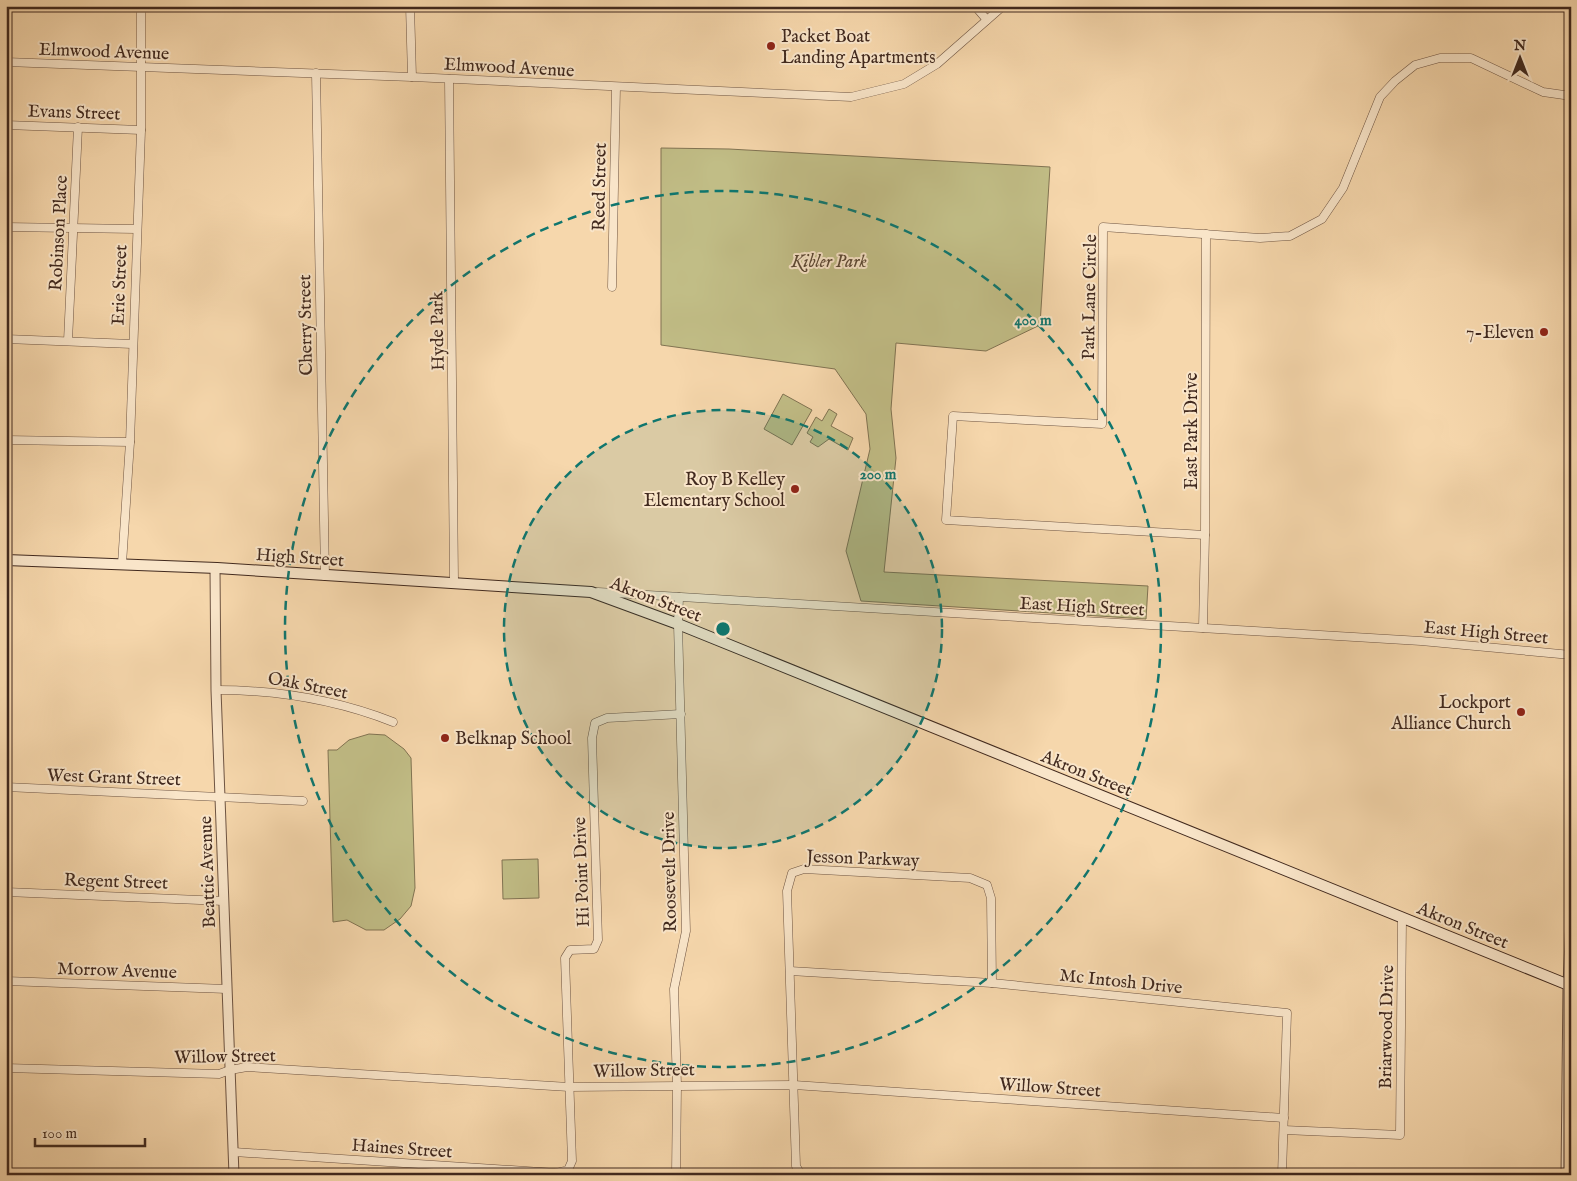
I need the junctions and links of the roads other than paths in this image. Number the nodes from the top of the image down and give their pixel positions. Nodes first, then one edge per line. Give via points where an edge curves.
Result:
1 (141, 6) edge
2 (410, 6) edge
3 (975, 6) edge
4 (1003, 6) edge
5 (987, 20) junction
6 (6, 62) edge
7 (142, 68) junction
8 (316, 73) junction
9 (412, 77) junction
10 (449, 79) junction
11 (616, 87) junction
12 (1571, 96) edge
13 (6, 125) edge
14 (78, 127) junction
15 (141, 130) junction
16 (6, 227) edge
17 (74, 227) junction
18 (136, 228) junction
19 (1206, 234) junction
20 (612, 287) dead end
21 (6, 338) edge
22 (68, 341) junction
23 (132, 344) junction
24 (6, 440) edge
25 (130, 442) junction
26 (1205, 536) junction
27 (6, 560) edge
28 (122, 564) junction
29 (215, 568) junction
30 (325, 576) junction
31 (454, 582) junction
32 (591, 592) junction
33 (679, 597) junction
34 (678, 624) junction
35 (1203, 628) junction
36 (1571, 655) edge
37 (216, 690) junction
38 (681, 714) junction
39 (393, 722) dead end
40 (6, 787) edge
41 (220, 796) junction
42 (303, 801) dead end
43 (6, 892) edge
44 (224, 901) junction
45 (1402, 918) junction
46 (1571, 919) edge
47 (790, 971) junction
48 (6, 981) edge
49 (992, 983) junction
50 (1569, 985) edge
51 (227, 989) junction
52 (6, 1068) edge
53 (230, 1070) junction
54 (677, 1085) junction
55 (794, 1085) junction
56 (569, 1086) junction
57 (1284, 1118) junction
58 (1284, 1130) junction
59 (234, 1152) junction
60 (568, 1170) joint
61 (234, 1175) edge
62 (676, 1175) edge
63 (800, 1175) edge
64 (1282, 1175) edge
65 (1566, 1175) edge

1 - 7 street, Erie Street
2 - 9 street
3 - 5 street
4 - 5 street, Elmwood Avenue
5 - 11 street, Elmwood Avenue via 937,64 904,84 851,97
6 - 7 street, Elmwood Avenue
7 - 8 street, Elmwood Avenue
7 - 15 street, Erie Street
8 - 9 street, Elmwood Avenue
8 - 30 street, Cherry Street
9 - 10 street, Elmwood Avenue
10 - 11 street, Elmwood Avenue
10 - 31 street, Hyde Park
11 - 20 street, Reed Street
12 - 19 street, Park Lane Circle via 1543,92 1471,58 1440,58 1416,66 1395,80 1380,97 1343,188 1322,219 1290,236 1260,238
13 - 14 street, Evans Street
14 - 15 street, Evans Street
14 - 17 street, Robinson Place
15 - 18 street, Erie Street
16 - 17 street
17 - 18 street
17 - 22 street, Robinson Place
18 - 23 street, Erie Street
19 - 26 street, East Park Drive
19 - 26 street, Park Lane Circle via 1103,227 1102,424 952,416 946,520
21 - 22 street
22 - 23 street
23 - 25 street, Erie Street
24 - 25 street
25 - 28 street, Erie Street
26 - 35 street, East Park Drive
27 - 28 main road, High Street
28 - 29 main road, High Street
29 - 30 main road, High Street
29 - 37 street, Beattie Avenue
30 - 31 main road, High Street
31 - 32 main road, High Street
32 - 33 street, East High Street
32 - 34 main road, Akron Street
33 - 34 street, Roosevelt Drive
33 - 35 street, East High Street
34 - 38 street, Roosevelt Drive
34 - 45 main road, Akron Street
35 - 36 street, East High Street via 1421,641
37 - 39 street, Oak Street via 246,690 304,698
37 - 41 street, Beattie Avenue
38 - 54 street, Roosevelt Drive via 686,932 674,989
38 - 56 street, Hi Point Drive via 607,718 595,723 592,738 598,940 594,949 570,950 565,958
40 - 41 street, West Grant Street
41 - 42 street, West Grant Street
41 - 44 street, Beattie Avenue
43 - 44 street, Regent Street
44 - 51 street, Beattie Avenue
45 - 50 main road, Akron Street
45 - 58 street, Briarwood Drive via 1400,1136
46 - 50 street
47 - 49 street, Mc Intosh Drive
47 - 49 street, Jesson Parkway via 787,890 792,873 804,869 970,878 987,885 991,898
47 - 55 street, Jesson Parkway
48 - 51 street, Morrow Avenue
49 - 57 street, Mc Intosh Drive via 1287,1013
50 - 65 street
51 - 53 street, Beattie Avenue
52 - 53 street, Willow Street via 219,1074
53 - 56 street, Willow Street via 247,1067
53 - 59 street, Beattie Avenue
54 - 55 street, Willow Street
54 - 56 street, Willow Street
54 - 62 street, Roosevelt Drive
55 - 57 street, Willow Street
55 - 63 street, Jesson Parkway via 796,1166
56 - 60 street, Hi Point Drive via 572,1160
57 - 58 street, Mc Intosh Drive
58 - 64 street, Mc Intosh Drive
59 - 60 street, Haines Street via 556,1173
59 - 61 street, Beattie Avenue

